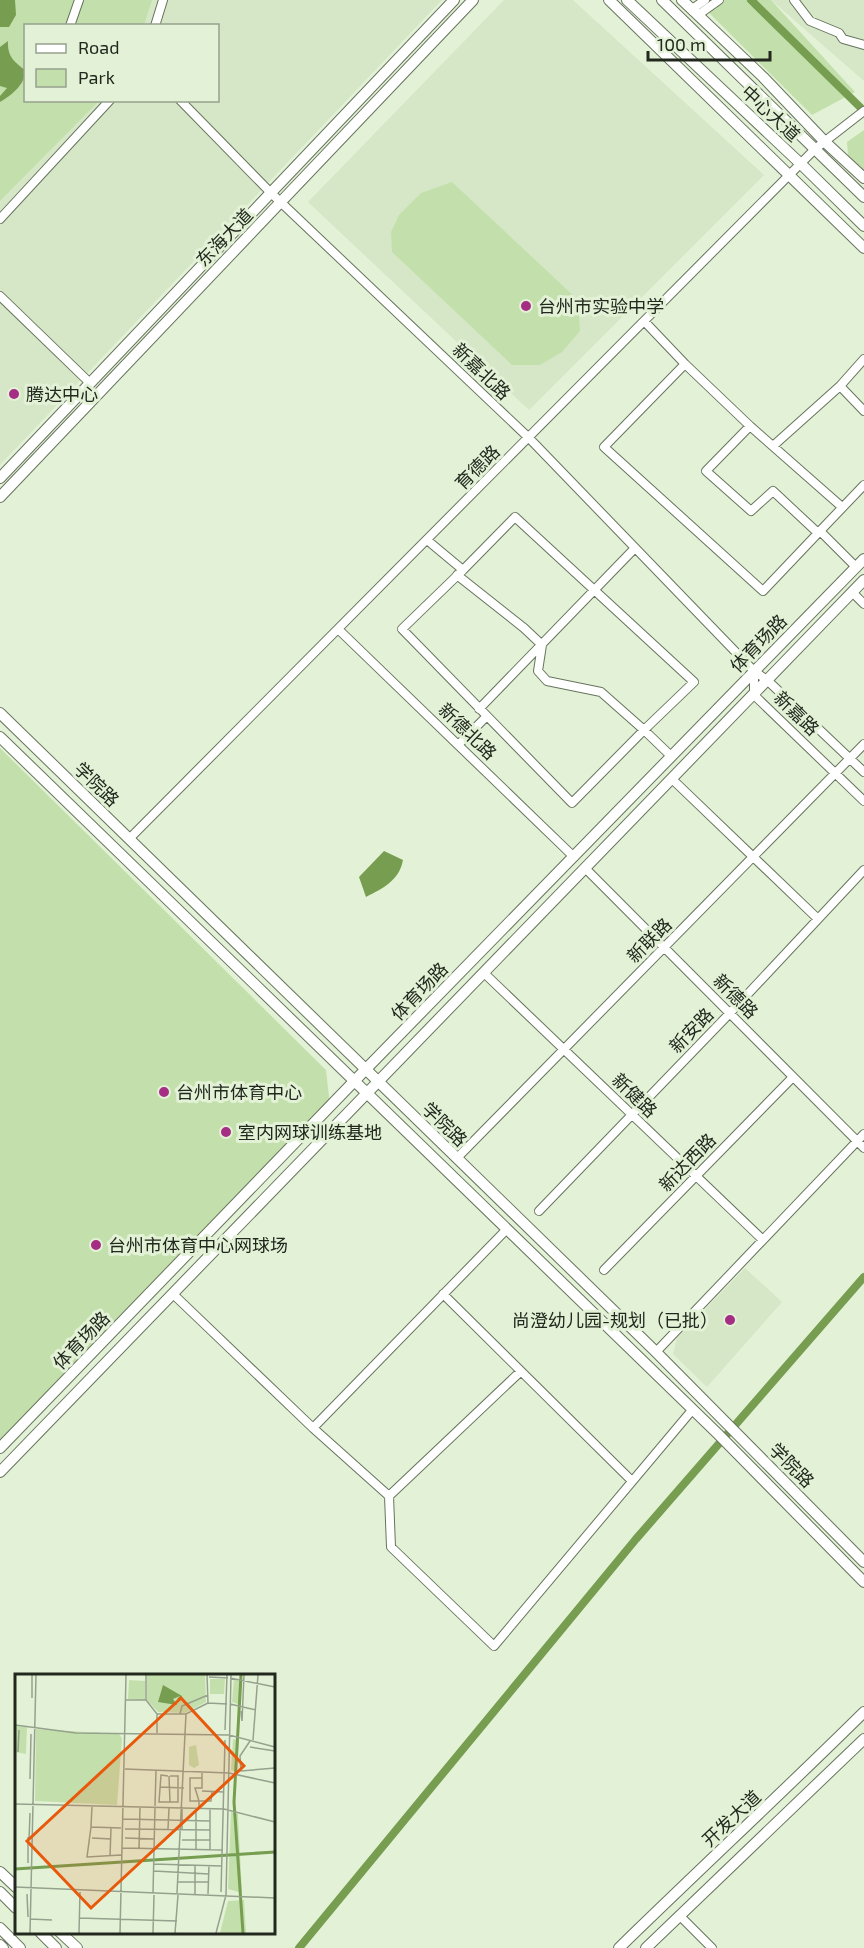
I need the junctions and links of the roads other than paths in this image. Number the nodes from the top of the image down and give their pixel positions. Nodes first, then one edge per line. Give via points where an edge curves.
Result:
1 (79, 0) edge
2 (163, 0) edge
3 (454, 0) edge
4 (473, 0) edge
5 (609, 0) edge
6 (627, 0) edge
7 (662, 0) edge
8 (677, 0) edge
9 (682, 0) edge
10 (705, 0) edge
11 (719, 0) edge
12 (794, 0) edge
13 (695, 12) junction
14 (71, 24) edge
15 (156, 24) edge
16 (662, 32) junction
17 (695, 33) junction
18 (652, 42) junction
19 (864, 45) edge
20 (106, 102) edge
21 (182, 102) edge
22 (864, 111) edge
23 (825, 142) junction
24 (815, 149) junction
25 (802, 165) junction
26 (790, 176) junction
27 (864, 178) edge
28 (271, 193) junction
29 (864, 196) edge
30 (281, 202) junction
31 (0, 219) edge
32 (864, 226) edge
33 (864, 248) edge
34 (0, 296) edge
35 (645, 322) junction
36 (864, 359) edge
37 (685, 364) junction
38 (90, 383) junction
39 (840, 386) junction
40 (864, 411) edge
41 (750, 426) junction
42 (529, 438) junction
43 (773, 446) junction
44 (0, 478) edge
45 (864, 485) edge
46 (0, 497) edge
47 (842, 507) junction
48 (819, 532) junction
49 (427, 540) junction
50 (635, 548) junction
51 (860, 563) edge
52 (460, 573) junction
53 (864, 580) edge
54 (595, 591) junction
55 (852, 592) junction
56 (864, 604) edge
57 (338, 629) junction
58 (542, 645) junction
59 (754, 671) junction
60 (767, 680) junction
61 (754, 694) junction
62 (479, 709) junction
63 (0, 713) edge
64 (487, 716) junction
65 (644, 730) junction
66 (0, 737) edge
67 (864, 744) edge
68 (459, 745) junction
69 (671, 756) junction
70 (850, 759) junction
71 (864, 772) edge
72 (835, 773) junction
73 (672, 779) junction
74 (864, 801) edge
75 (129, 839) junction
76 (574, 857) junction
77 (753, 857) junction
78 (585, 868) junction
79 (864, 870) edge
80 (818, 919) junction
81 (665, 948) junction
82 (484, 973) junction
83 (730, 1013) junction
84 (564, 1050) junction
85 (366, 1069) junction
86 (793, 1077) junction
87 (378, 1081) junction
88 (355, 1082) junction
89 (367, 1093) junction
90 (632, 1115) junction
91 (864, 1134) edge
92 (861, 1145) edge
93 (457, 1158) junction
94 (696, 1176) junction
95 (539, 1211) dead end
96 (507, 1229) junction
97 (763, 1240) junction
98 (604, 1270) dead end
99 (173, 1294) junction
100 (443, 1294) junction
101 (656, 1352) junction
102 (520, 1372) junction
103 (693, 1409) junction
104 (313, 1428) junction
105 (0, 1448) edge
106 (0, 1472) edge
107 (632, 1481) junction
108 (389, 1496) junction
109 (864, 1562) edge
110 (864, 1582) edge
111 (864, 1712) edge
112 (864, 1740) edge
113 (0, 1872) edge
114 (15, 1886) edge
115 (0, 1892) edge
116 (15, 1907) edge
117 (680, 1916) junction
118 (2, 1931) edge
119 (41, 1933) edge
120 (61, 1933) edge
121 (20, 1948) edge
122 (57, 1948) edge
123 (77, 1948) edge
124 (619, 1948) edge
125 (646, 1948) edge
126 (712, 1948) edge

1 - 14 street
2 - 15 street
3 - 28 main road, 东海大道
4 - 30 main road, 东海大道
5 - 18 main road
6 - 16 main road, 中心大道
7 - 17 main road, 中心大道
8 - 17 main road
9 - 13 main road
10 - 13 street
11 - 13 street
12 - 19 street via 810,21 839,33 843,39
13 - 23 main road
16 - 18 main road
16 - 25 main road, 中心大道
17 - 24 main road, 中心大道
18 - 26 main road
20 - 31 street
21 - 28 street, 新嘉北路
22 - 23 street, 育德路
23 - 24 street, 育德路
23 - 27 main road
24 - 25 street, 育德路
24 - 29 main road, 中心大道
25 - 26 street, 育德路
25 - 32 main road, 中心大道
26 - 33 main road
26 - 35 street, 育德路
28 - 30 street, 新嘉北路
28 - 38 main road, 东海大道
30 - 42 street, 新嘉北路
30 - 46 main road, 东海大道
34 - 38 street
35 - 37 street
35 - 42 street, 育德路
36 - 39 street
37 - 41 street
37 - 48 street via 604,447 763,591
38 - 44 main road, 东海大道
39 - 40 street
39 - 43 street
41 - 43 street
41 - 48 street via 706,471 751,511 774,490
42 - 49 street, 育德路
42 - 50 street, 新嘉北路
43 - 47 street
45 - 47 street
47 - 48 street
48 - 51 street
49 - 52 street
49 - 57 street, 育德路
50 - 54 street
50 - 59 street, 新嘉北路
51 - 59 main road, 体育场路
52 - 54 street via 515,517
52 - 58 street
52 - 62 street via 402,629
53 - 55 main road
54 - 58 street
54 - 65 street via 694,682
55 - 56 street
55 - 60 main road
57 - 68 street, 新德北路
57 - 75 street, 育德路
58 - 62 street
58 - 65 street via 538,671 547,681 601,692
59 - 60 street, 新嘉路
59 - 61 street, 新嘉路
59 - 69 main road, 体育场路
60 - 61 main road
60 - 70 street, 新嘉路
61 - 72 street, 新嘉路
61 - 73 main road
62 - 64 street
63 - 75 main road, 学院路
64 - 65 street via 572,803
64 - 68 street
65 - 69 street
66 - 88 main road, 学院路
67 - 70 street, 新联路
68 - 76 street, 新德北路
69 - 76 main road, 体育场路
70 - 71 street, 新嘉路
70 - 72 street, 新联路
72 - 74 street, 新嘉路
72 - 77 street, 新联路
73 - 77 street
73 - 78 main road
75 - 85 main road, 学院路
76 - 85 main road, 体育场路
77 - 80 street
77 - 81 street, 新联路
78 - 81 street, 新德路
78 - 82 main road
79 - 80 street, 新安路
80 - 83 street, 新安路
81 - 83 street, 新德路
81 - 84 street, 新联路
82 - 84 street, 新健路
82 - 87 main road
83 - 86 street, 新德路
83 - 90 street, 新安路
84 - 90 street, 新健路
84 - 93 street, 新联路
85 - 87 main road, 学院路
85 - 88 main road, 体育场路
86 - 92 street, 新德路
86 - 94 street, 新达西路
87 - 89 main road
87 - 93 main road, 学院路
88 - 89 main road, 学院路
88 - 105 main road, 体育场路
89 - 96 main road, 学院路
89 - 99 main road
90 - 94 street, 新健路
90 - 95 street, 新安路
91 - 92 street
92 - 97 street
93 - 101 main road, 学院路
94 - 97 street, 新健路
94 - 98 street, 新达西路
96 - 100 street
96 - 103 main road, 学院路
97 - 101 street
99 - 104 street
99 - 106 main road
100 - 102 street
100 - 104 street
101 - 109 main road, 学院路
102 - 107 street
102 - 108 street
103 - 107 street
103 - 110 main road, 学院路
104 - 108 street
107 - 108 street via 494,1646 391,1546
111 - 124 main road, 开发大道
112 - 117 main road, 开发大道
113 - 114 main road
115 - 116 main road
117 - 125 main road, 开发大道
117 - 126 street
118 - 121 main road
119 - 122 main road
120 - 123 main road

